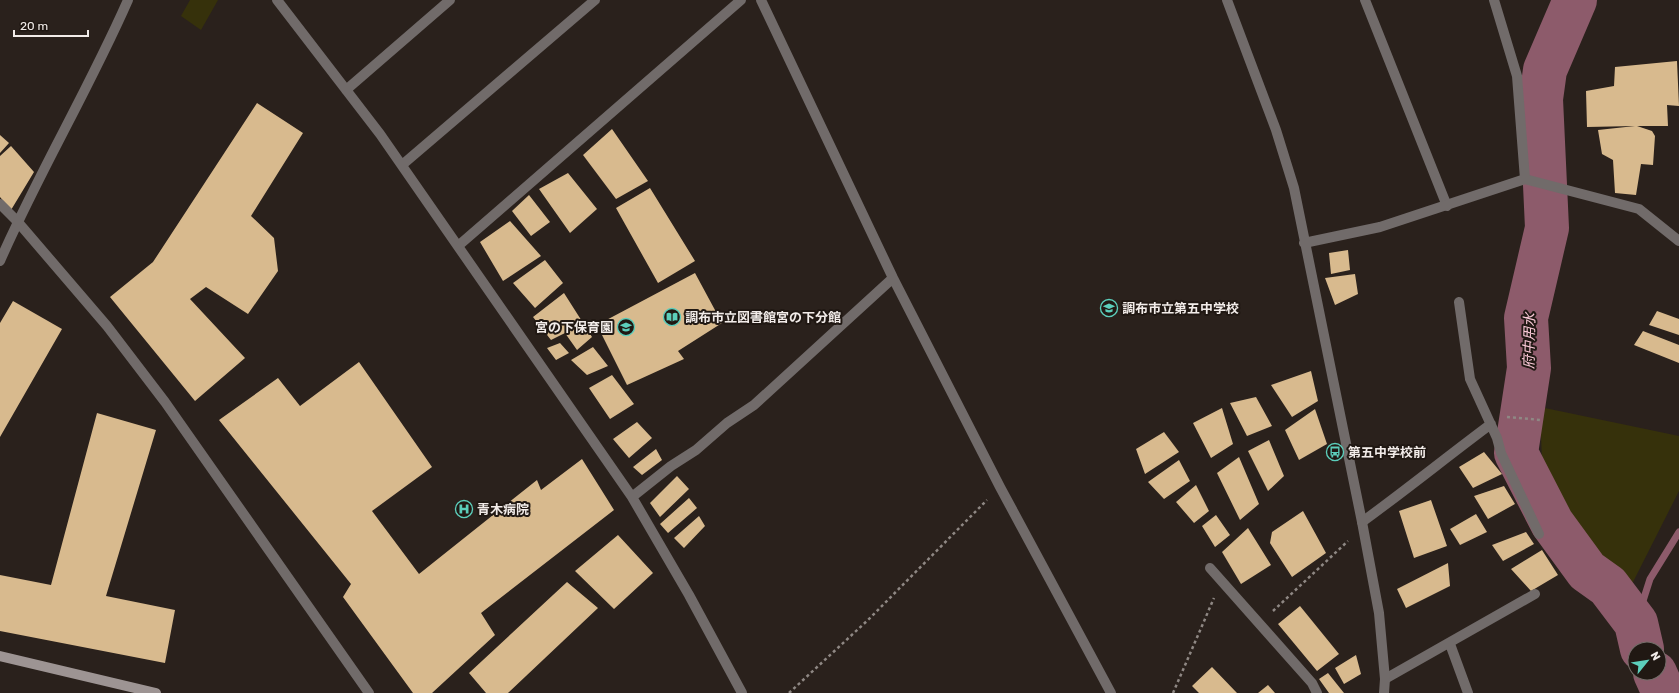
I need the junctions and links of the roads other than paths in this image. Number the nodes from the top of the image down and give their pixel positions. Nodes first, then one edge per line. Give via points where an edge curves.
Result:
1 (277, 0) edge
2 (450, 0) edge
3 (595, 0) edge
4 (741, 0) edge
5 (761, 0) edge
6 (1227, 0) edge
7 (1365, 0) edge
8 (1494, 0) edge
9 (126, 1) edge
10 (346, 90) junction
11 (402, 165) junction
12 (1526, 179) junction
13 (0, 204) edge
14 (1447, 206) junction
15 (17, 221) junction
16 (1679, 241) edge
17 (1304, 243) junction
18 (458, 246) junction
19 (0, 261) edge
20 (893, 278) junction
21 (1459, 302) dead end
22 (1491, 424) junction
23 (632, 497) junction
24 (1363, 525) junction
25 (1539, 534) dead end
26 (1210, 568) dead end
27 (1535, 594) dead end
28 (1450, 644) junction
29 (0, 656) edge
30 (1385, 680) junction
31 (156, 693) edge
32 (369, 693) edge
33 (742, 693) edge
34 (1111, 693) edge
35 (1317, 693) edge
36 (1384, 693) edge
37 (1468, 693) edge

1 - 10 street
2 - 10 street
3 - 11 street
4 - 18 street
5 - 20 street
6 - 17 street via 1278,137 1294,188
7 - 14 street
8 - 12 street via 1517,76
9 - 15 street via 104,55
10 - 11 street
11 - 18 street
12 - 14 street
12 - 16 street via 1639,209
13 - 15 street
14 - 17 street via 1380,227
15 - 19 street
15 - 32 street via 107,326 165,402
17 - 24 street
18 - 23 street
20 - 23 street via 754,404
20 - 34 street via 1000,487
21 - 22 street via 1470,378
22 - 24 street
22 - 25 street via 1501,453
23 - 33 street
24 - 30 street via 1379,613
26 - 35 street via 1312,683
27 - 28 street
28 - 30 street
28 - 37 street
29 - 31 street
30 - 36 street

